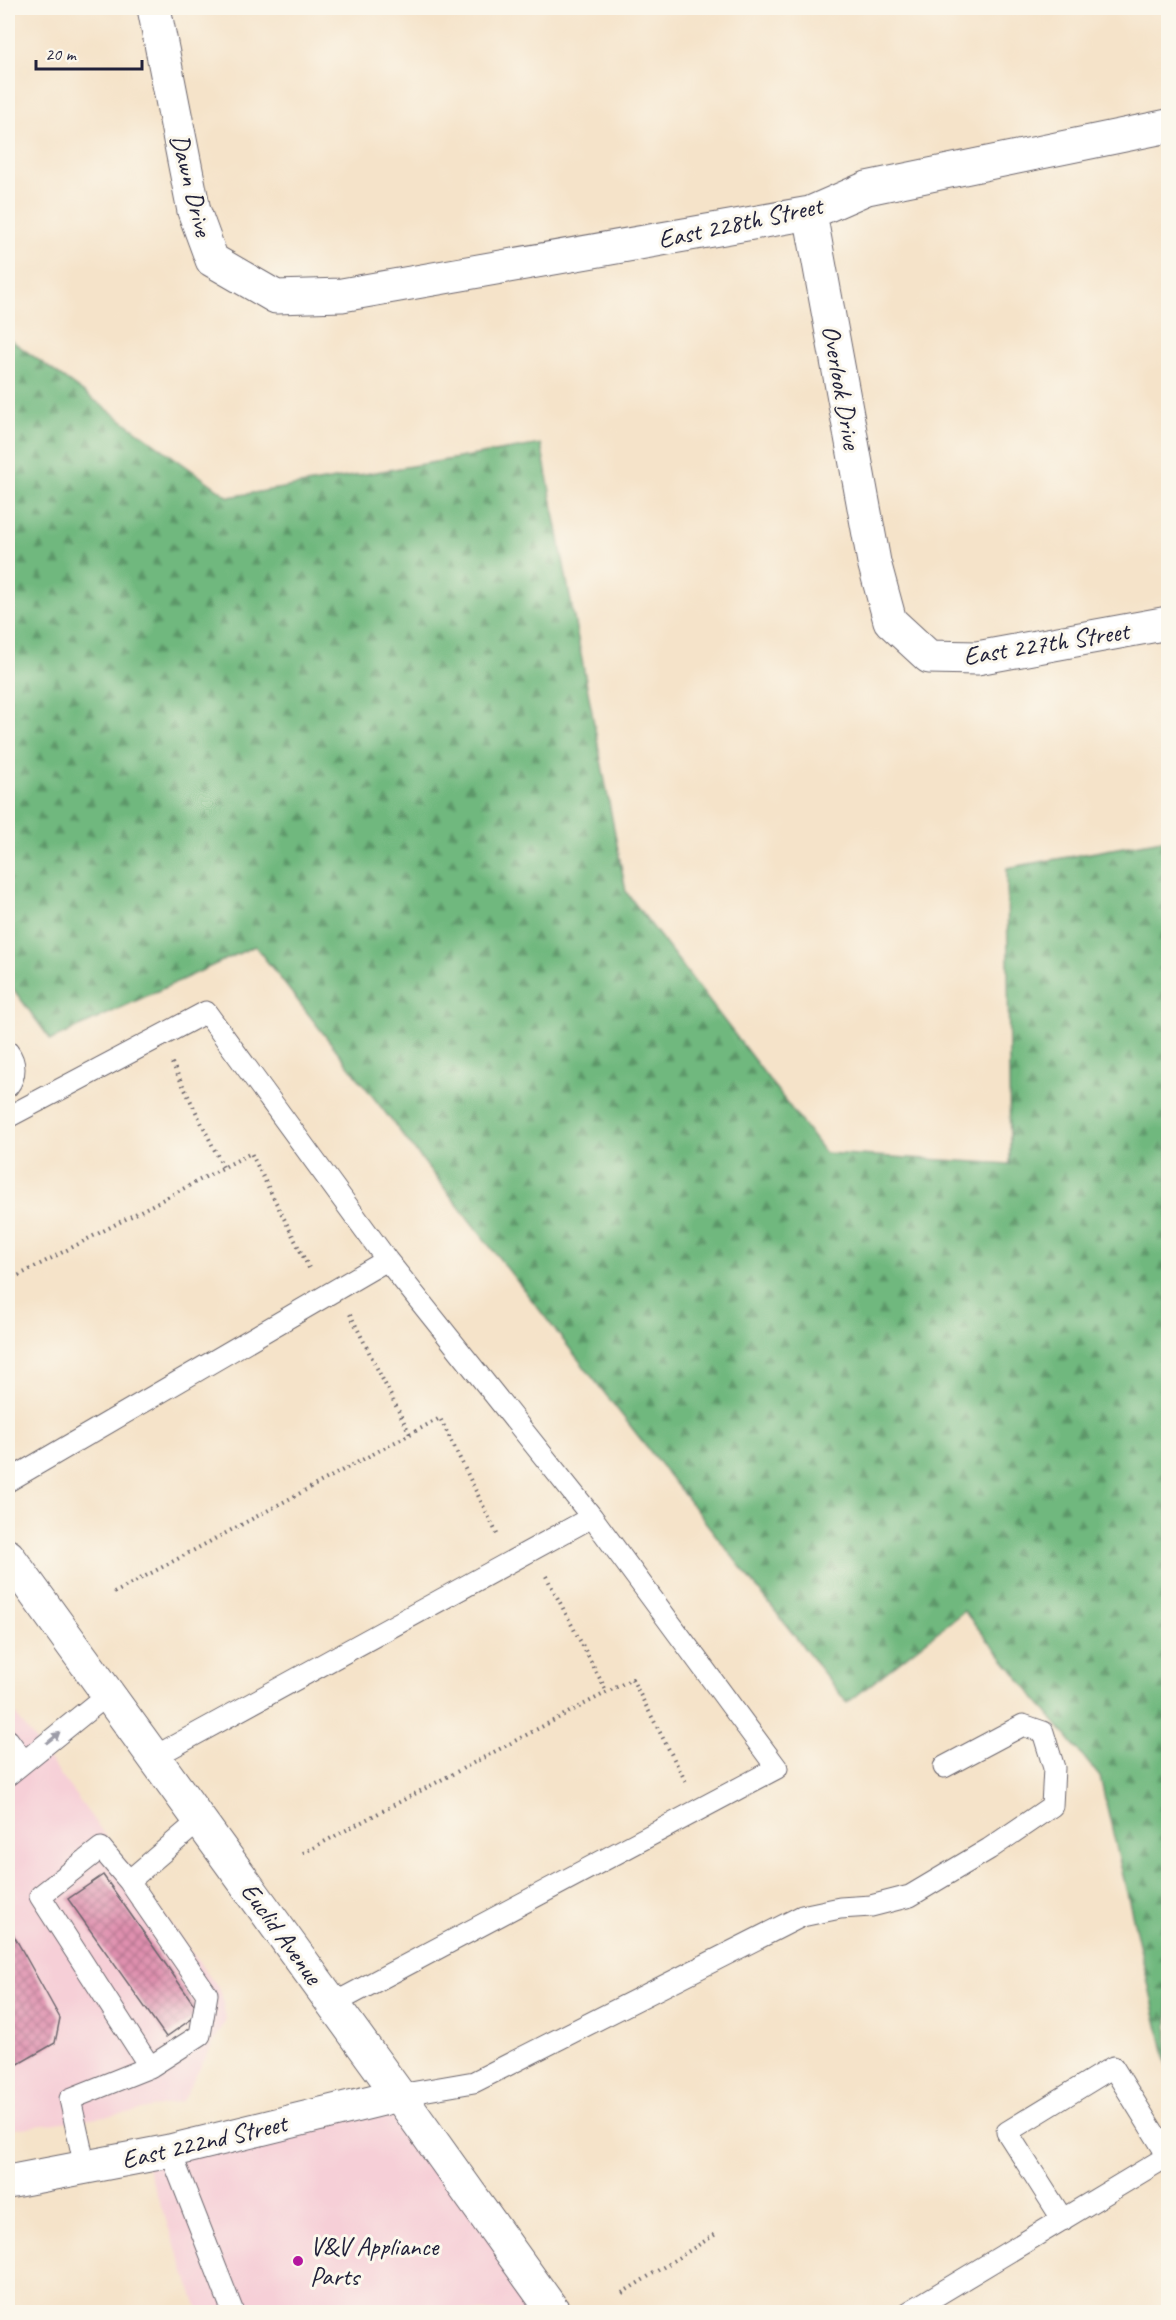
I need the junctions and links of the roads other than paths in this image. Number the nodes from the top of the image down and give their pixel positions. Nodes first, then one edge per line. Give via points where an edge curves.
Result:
1 (154, 8) edge
2 (1168, 126) edge
3 (810, 213) junction
4 (342, 295) joint
5 (874, 562) joint
6 (1168, 623) edge
7 (8, 1052) edge
8 (8, 1086) edge
9 (8, 1118) edge
10 (387, 1260) junction
11 (8, 1481) edge
12 (592, 1517) junction
13 (8, 1559) edge
14 (108, 1694) junction
15 (8, 1740) edge
16 (154, 1757) junction
17 (24, 1762) junction
18 (944, 1767) dead end
19 (8, 1775) edge
20 (200, 1820) junction
21 (129, 1881) junction
22 (333, 2004) junction
23 (150, 2067) junction
24 (399, 2094) junction
25 (170, 2151) junction
26 (85, 2167) junction
27 (8, 2182) edge
28 (1063, 2220) junction
29 (233, 2313) edge
30 (554, 2313) edge
31 (909, 2313) edge

1 - 4 street, Dawn Drive via 194,211 212,260 276,297
2 - 3 street, East 228th Street via 867,188
3 - 4 street, East 228th Street
3 - 5 street, Overlook Drive
5 - 6 street, East 227th Street via 890,621 929,657 977,658
7 - 8 lane via 14,1060 13,1080
9 - 10 lane via 206,1012
10 - 11 lane
10 - 12 lane
12 - 16 lane
12 - 22 lane via 777,1768
13 - 14 street, Euclid Avenue
14 - 16 street, Euclid Avenue
17 -> 14 lane
15 - 17 lane
16 - 20 street, Euclid Avenue
17 - 19 lane
18 - 24 lane via 1023,1725 1043,1732 1054,1768 1052,1806 910,1896 802,1916 474,2082
20 - 21 lane
20 - 22 street, Euclid Avenue
21 - 23 lane via 207,1994 200,2035
21 - 23 lane via 101,1848 40,1896
22 - 24 street, Euclid Avenue
23 - 26 lane via 70,2099
24 - 25 street, East 222nd Street
24 - 30 street, Euclid Avenue
25 - 26 street, East 222nd Street
25 - 29 lane
26 - 27 street, East 222nd Street
28 - 28 lane via 1168,2156 1113,2067 1007,2132
28 - 31 lane

